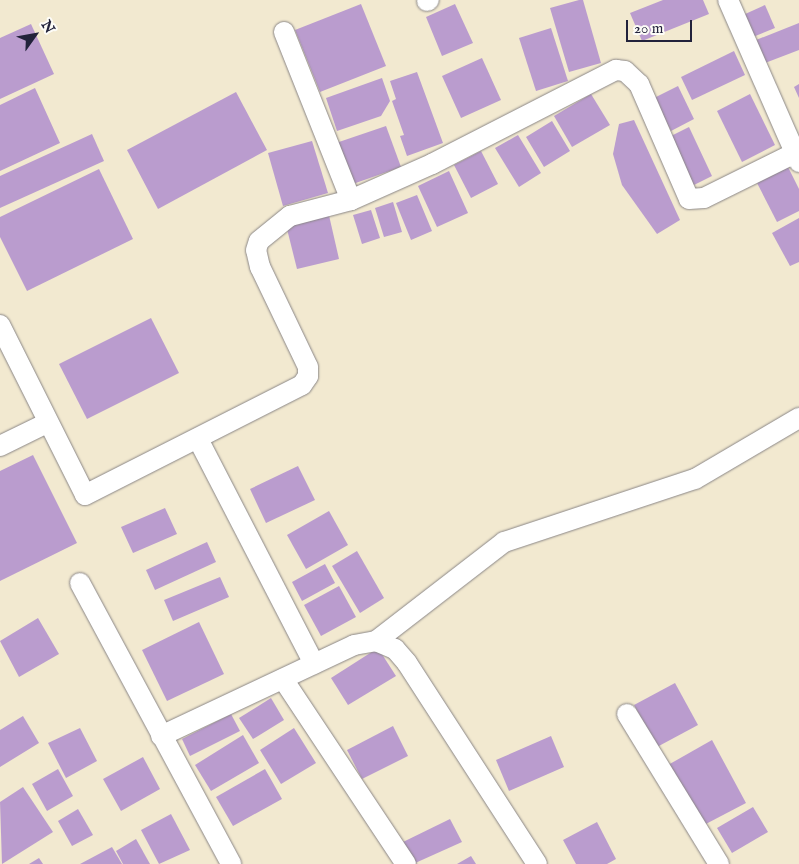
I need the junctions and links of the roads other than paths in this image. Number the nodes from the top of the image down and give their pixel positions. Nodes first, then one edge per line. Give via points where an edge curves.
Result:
1 (728, 0) edge
2 (284, 32) dead end
3 (798, 155) edge
4 (351, 200) junction
5 (0, 325) edge
6 (799, 418) edge
7 (47, 423) junction
8 (198, 439) junction
9 (0, 446) edge
10 (80, 583) dead end
11 (376, 641) junction
12 (314, 664) junction
13 (283, 679) junction
14 (627, 714) dead end
15 (161, 736) junction
16 (231, 864) edge
17 (406, 864) edge
18 (537, 864) edge
19 (719, 864) edge

1 - 3 street
2 - 4 street
3 - 4 street via 704,198 689,199 639,84 625,72 616,70 432,164
4 - 8 street via 290,216 259,241 256,250 260,267 308,367 308,376 293,392
5 - 7 street
6 - 11 street via 695,479 504,542
7 - 8 street via 85,495
7 - 9 street
8 - 12 street
10 - 15 street
11 - 12 street via 354,645
11 - 18 street via 395,649 407,663
12 - 13 street
13 - 15 street
13 - 17 street
14 - 19 street
15 - 16 street

